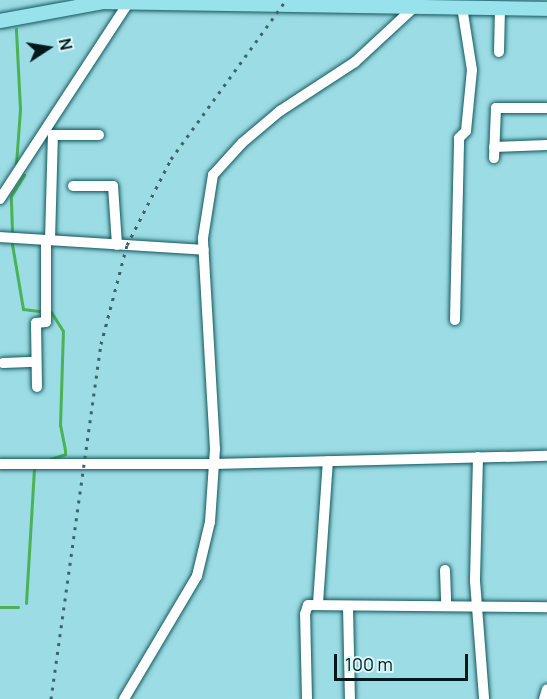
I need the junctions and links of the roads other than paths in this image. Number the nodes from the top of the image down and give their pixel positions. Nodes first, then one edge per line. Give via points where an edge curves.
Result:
1 (129, 1) edge
2 (383, 3) edge
3 (420, 3) edge
4 (462, 7) junction
5 (500, 8) junction
6 (547, 9) edge
7 (0, 21) edge
8 (499, 52) dead end
9 (547, 108) edge
10 (49, 133) junction
11 (99, 135) dead end
12 (547, 145) edge
13 (73, 186) dead end
14 (0, 199) edge
15 (0, 237) edge
16 (48, 240) junction
17 (117, 245) junction
18 (204, 250) junction
19 (455, 320) dead end
20 (36, 362) junction
21 (3, 363) dead end
22 (37, 387) dead end
23 (547, 456) edge
24 (478, 457) junction
25 (328, 461) junction
26 (0, 464) edge
27 (214, 465) junction
28 (445, 570) dead end
29 (318, 603) junction
30 (446, 605) junction
31 (348, 606) junction
32 (476, 606) junction
33 (547, 608) edge
34 (547, 689) edge
35 (124, 699) edge
36 (307, 699) edge
37 (350, 699) edge
38 (484, 699) edge
39 (544, 699) edge

1 - 2 main road
1 - 7 main road via 60,8
1 - 10 street
2 - 3 main road
3 - 4 main road
3 - 18 street via 356,62 280,111 225,158 208,191
4 - 5 main road
4 - 19 street via 472,100 466,131 459,138
5 - 6 main road
5 - 8 street
9 - 12 street via 496,108 494,153
10 - 11 street
10 - 14 street
10 - 16 street
13 - 17 street via 114,186
15 - 16 street
16 - 17 street
16 - 20 street via 46,322 36,323
17 - 18 street
18 - 27 street
20 - 21 street
20 - 22 street
23 - 24 street
24 - 25 street
24 - 32 street
25 - 27 street
25 - 29 street
26 - 27 street
27 - 35 street via 210,522 197,576
28 - 30 street
29 - 31 street
29 - 36 street via 309,605 305,614
30 - 31 street
30 - 32 street
31 - 37 street
32 - 33 street
32 - 38 street
34 - 39 street

